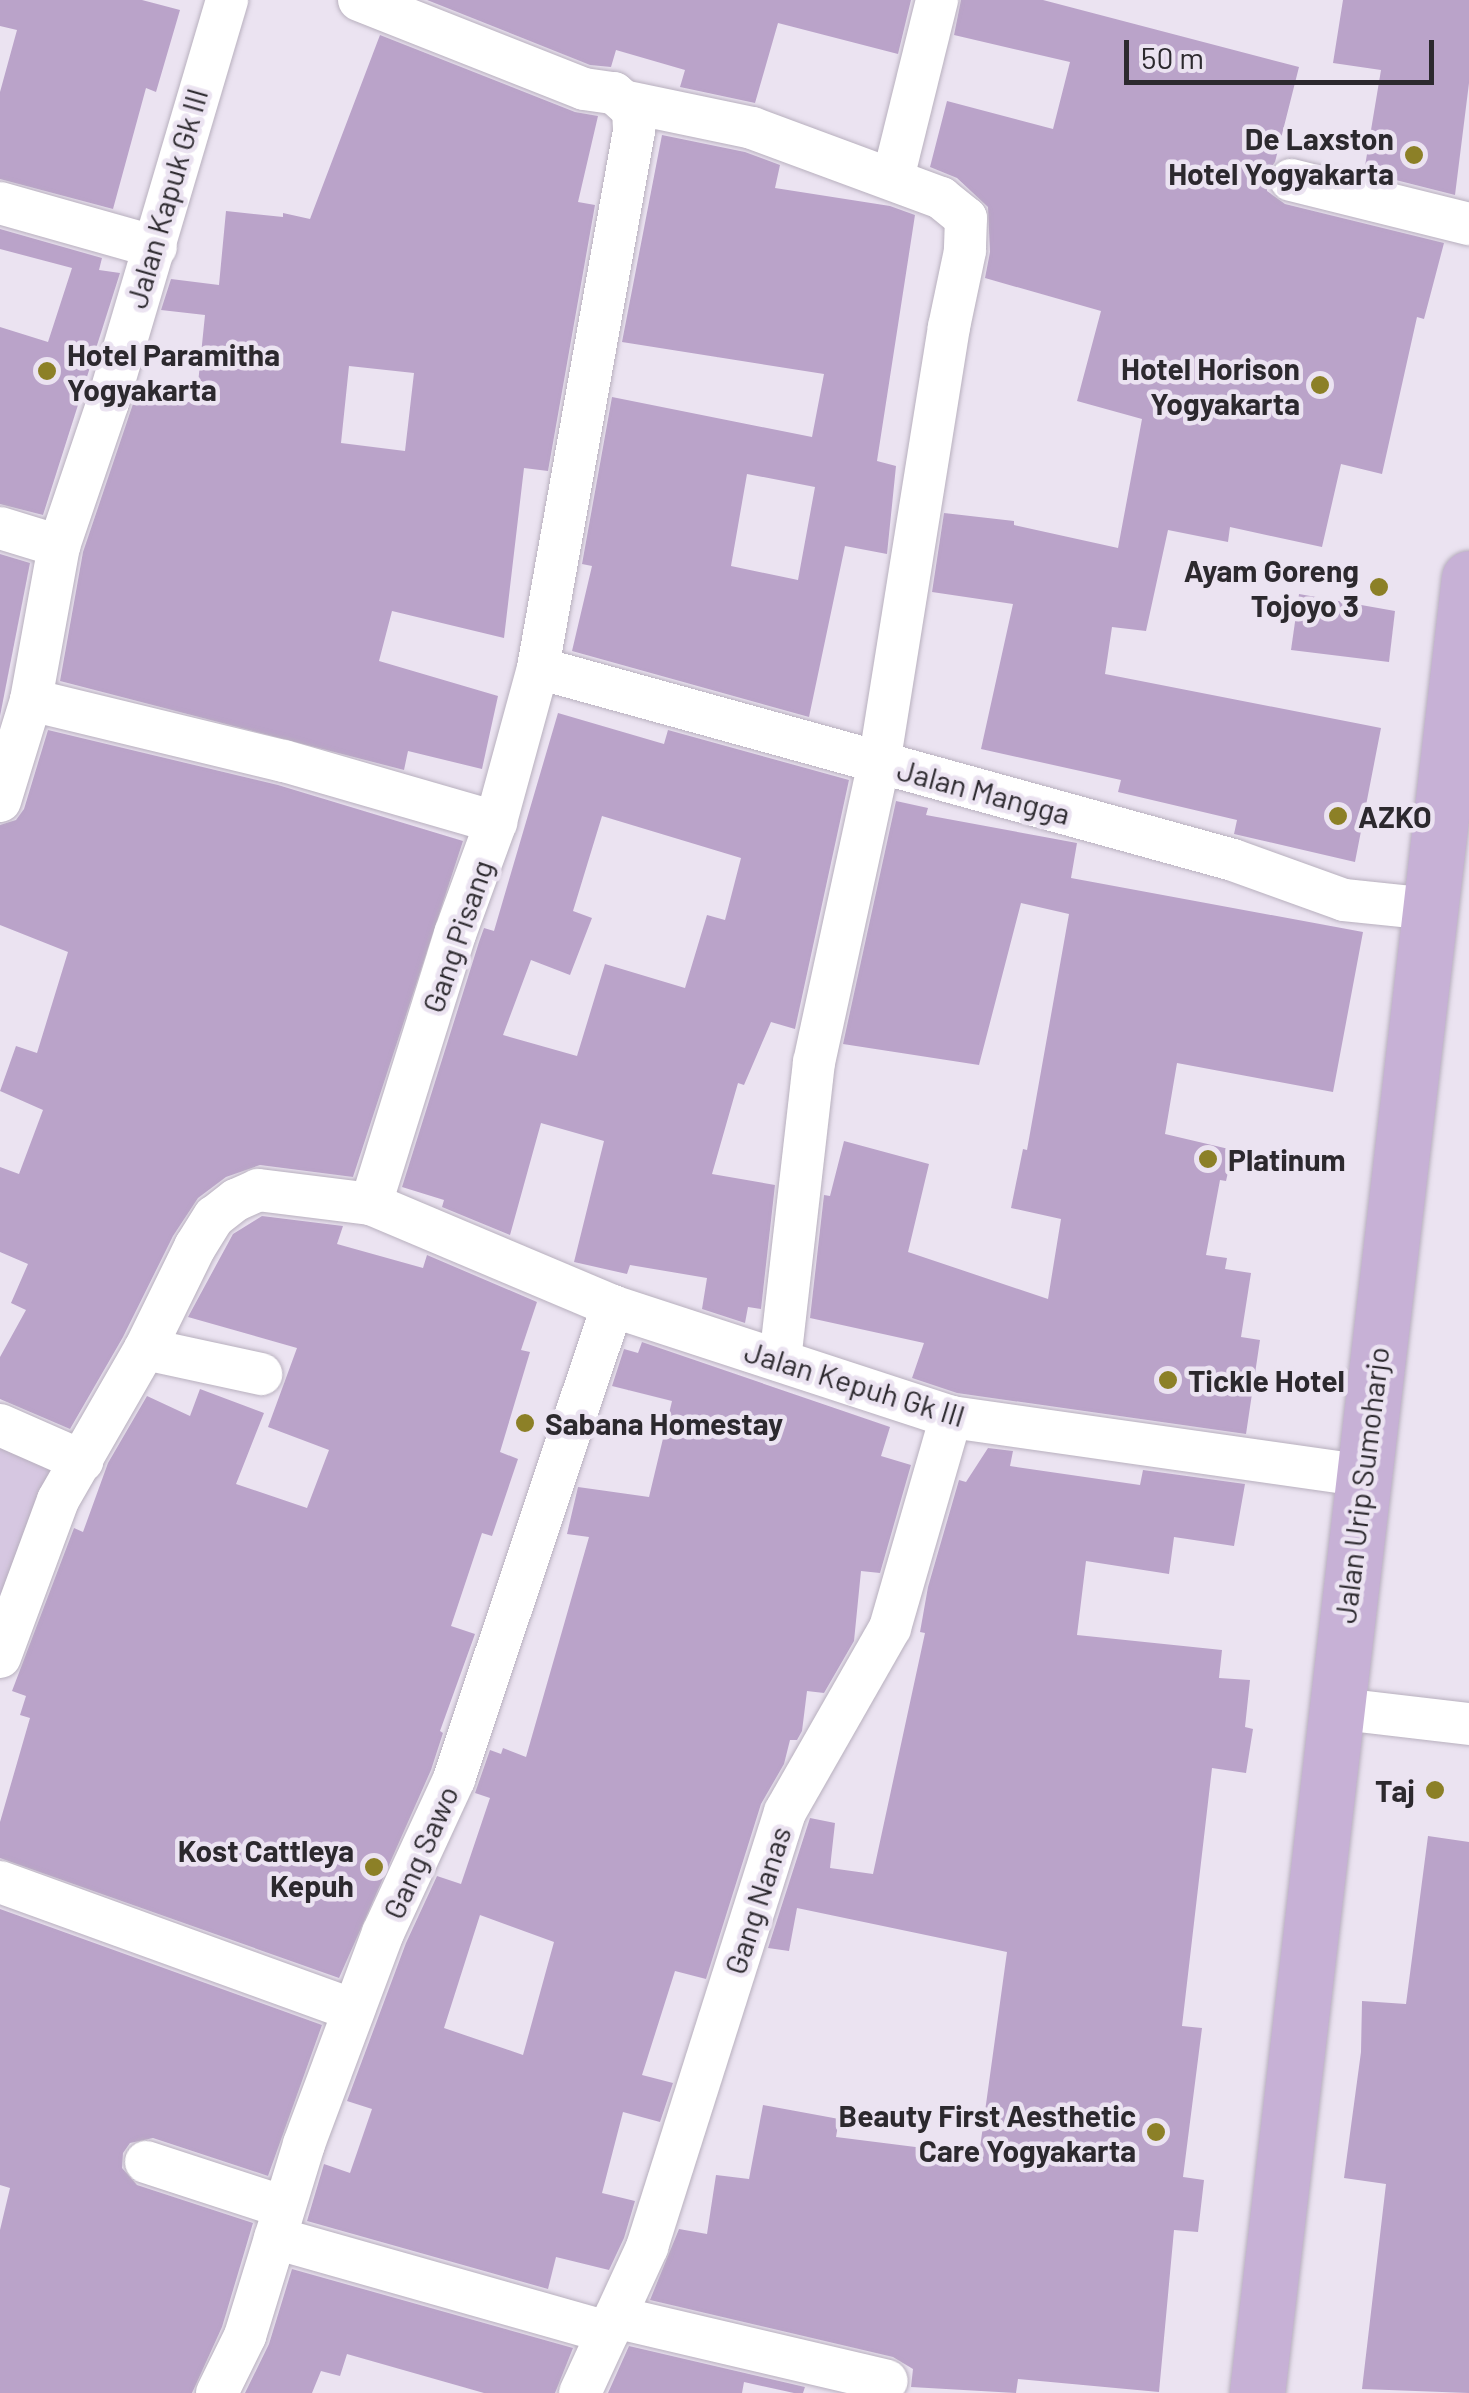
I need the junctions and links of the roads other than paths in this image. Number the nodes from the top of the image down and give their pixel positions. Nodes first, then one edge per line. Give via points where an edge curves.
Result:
1 (226, 0) edge
2 (359, 0) edge
3 (937, 0) edge
4 (628, 102) junction
5 (893, 178) junction
6 (1291, 180) dead end
7 (0, 203) edge
8 (1469, 224) edge
9 (156, 248) junction
10 (0, 528) edge
11 (59, 546) junction
12 (1469, 578) edge
13 (538, 668) junction
14 (31, 700) junction
15 (7, 755) edge
16 (878, 762) junction
17 (0, 801) edge
18 (496, 822) junction
19 (1430, 909) junction
20 (371, 1204) junction
21 (612, 1306) junction
22 (146, 1348) junction
23 (780, 1360) junction
24 (261, 1374) dead end
25 (950, 1417) junction
26 (0, 1425) edge
27 (82, 1461) junction
28 (1363, 1476) junction
29 (0, 1656) edge
30 (1334, 1708) junction
31 (1469, 1724) edge
32 (0, 1882) edge
33 (354, 2010) junction
34 (146, 2162) dead end
35 (280, 2222) junction
36 (612, 2324) junction
37 (887, 2381) dead end
38 (216, 2393) edge
39 (580, 2393) edge
40 (1257, 2393) edge

1 - 9 street, Jalan Kapuk Gk III
2 - 4 street
3 - 5 street
4 - 5 street via 752,128
4 - 13 street, Gang Pisang via 634,131
5 - 16 street via 941,198 966,218 966,252
6 - 8 street
7 - 9 street
9 - 11 street, Jalan Kapuk Gk III
10 - 11 street
11 - 14 street, Jalan Kapuk Gk III
12 - 19 main road, Jalan Urip Sumoharjo
13 - 16 street, Jalan Mangga
13 - 18 street, Gang Pisang
14 - 15 street, Jalan Kapuk Gk III
14 - 18 street
15 - 17 street, Jalan Kapuk Gk III
16 - 19 street, Jalan Mangga via 1233,860 1344,900
16 - 23 street via 814,1062
18 - 20 street, Gang Pisang
19 - 28 main road, Jalan Urip Sumoharjo
20 - 21 street, Jalan Kepuh Gk III
20 - 22 street, Jalan Kepuh Gk III via 258,1190 236,1200 214,1218 196,1247
21 - 23 street, Jalan Kepuh Gk III
21 - 33 street, Gang Sawo via 454,1779
22 - 24 street
22 - 27 street, Jalan Kepuh Gk III
23 - 25 street, Jalan Kepuh Gk III
25 - 28 street, Jalan Kepuh Gk III
25 - 36 street, Gang Nanas via 890,1628 785,1812 647,2246
26 - 27 street
27 - 29 street, Jalan Kepuh Gk III via 58,1500
28 - 30 main road, Jalan Urip Sumoharjo
30 - 31 street
30 - 40 main road, Jalan Urip Sumoharjo
32 - 33 street
33 - 35 street, Gang Sawo
34 - 35 street
35 - 36 street
35 - 38 street, Gang Sawo via 244,2336
36 - 37 street
36 - 39 street, Gang Nanas

